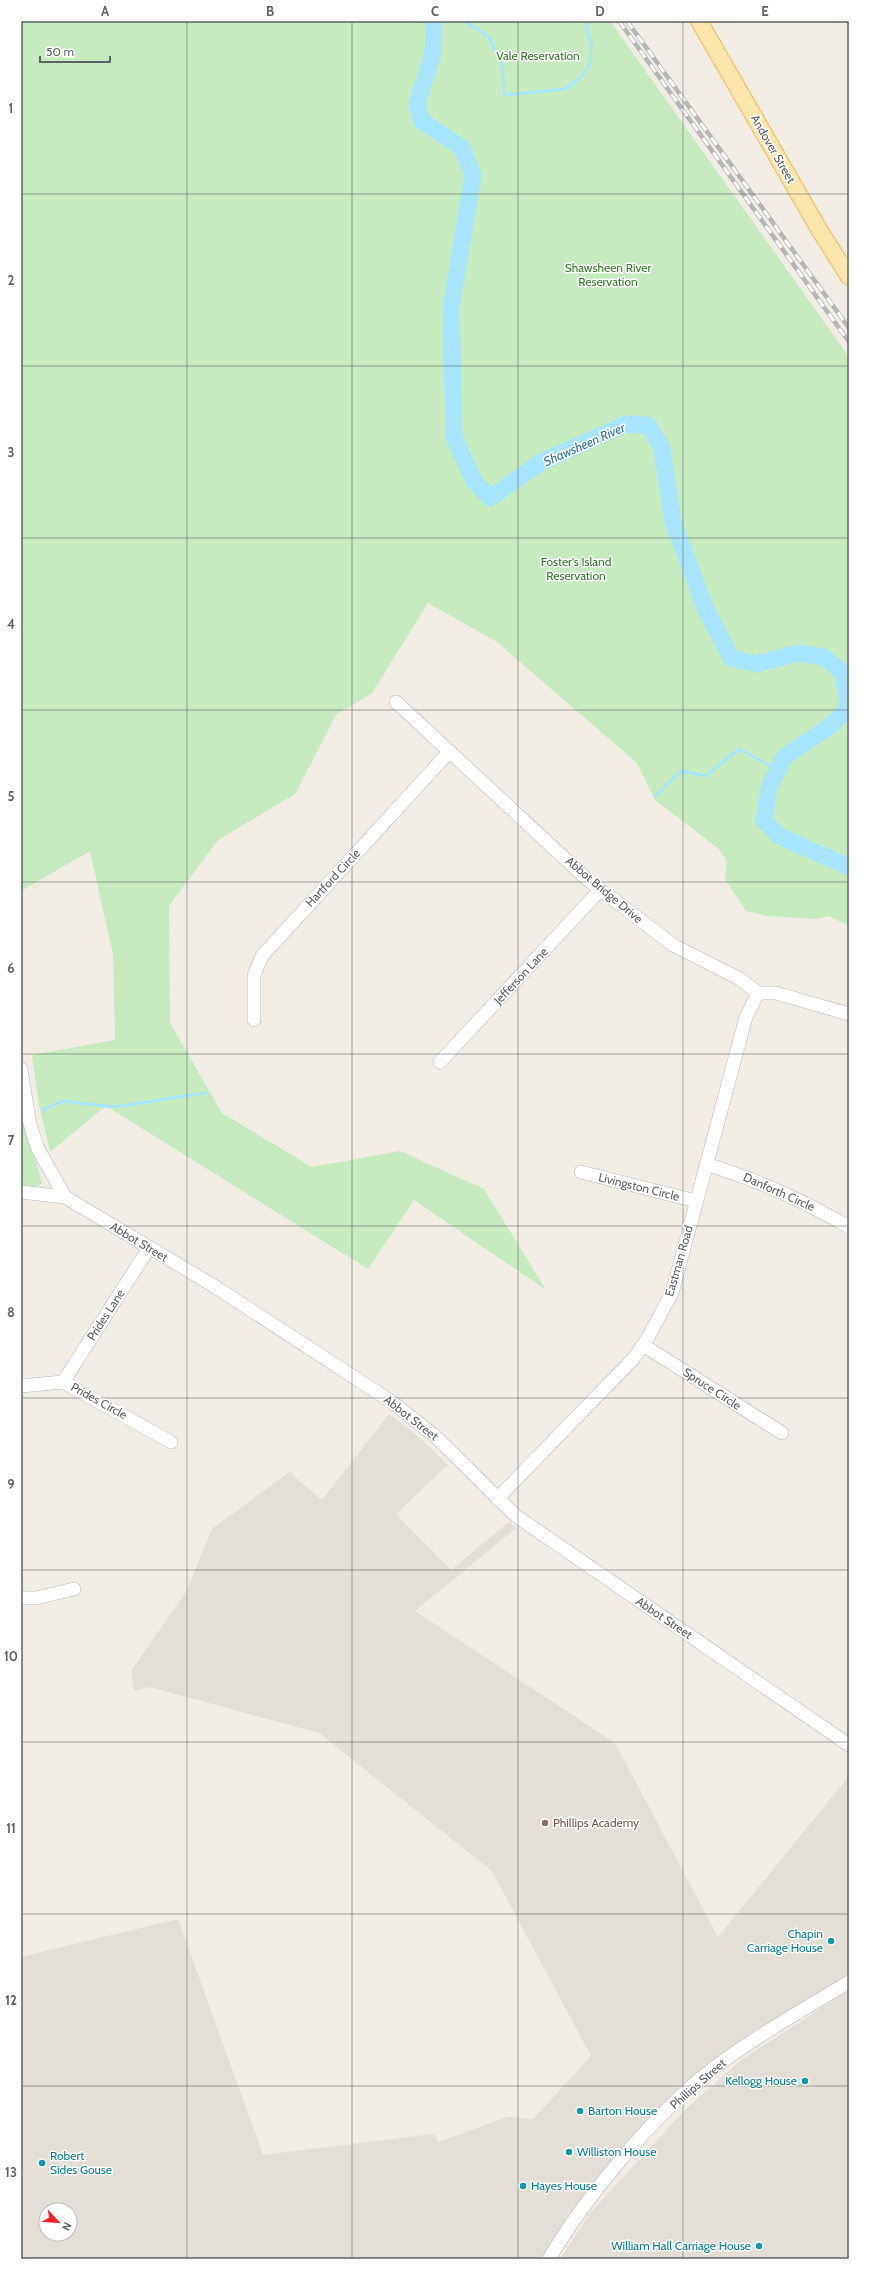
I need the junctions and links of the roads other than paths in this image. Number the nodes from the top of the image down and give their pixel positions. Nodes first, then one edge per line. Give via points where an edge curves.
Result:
1 (699, 21) edge
2 (849, 277) edge
3 (396, 702) dead end
4 (450, 751) junction
5 (601, 890) junction
6 (758, 993) junction
7 (849, 1014) edge
8 (254, 1020) dead end
9 (440, 1062) dead end
10 (21, 1069) edge
11 (706, 1164) junction
12 (581, 1172) dead end
13 (21, 1192) edge
14 (64, 1197) junction
15 (696, 1201) junction
16 (849, 1227) edge
17 (148, 1248) junction
18 (643, 1345) junction
19 (63, 1382) junction
20 (21, 1386) edge
21 (782, 1434) dead end
22 (171, 1442) dead end
23 (497, 1499) junction
24 (74, 1589) dead end
25 (21, 1598) edge
26 (849, 1745) edge
27 (849, 1982) edge
28 (549, 2259) edge

1 - 2 main road, Andover Street
3 - 4 street, Abbot Bridge Drive
4 - 5 street, Abbot Bridge Drive
4 - 8 street, Hartford Circle via 262,956 254,975
5 - 6 street, Abbot Bridge Drive via 673,945 740,979
5 - 9 street, Jefferson Lane
6 - 7 street via 776,992
6 - 11 street, Eastman Road via 746,1017
10 - 14 street, Abbot Street via 36,1147
11 - 15 street, Eastman Road
11 - 16 street, Danforth Circle via 760,1182 801,1200
12 - 15 street, Livingston Circle
13 - 14 street
14 - 17 street, Abbot Street
15 - 18 street, Eastman Road via 672,1293
17 - 19 street, Prides Lane
17 - 23 street, Abbot Street via 249,1308 392,1402 435,1436
18 - 21 street, Spruce Circle
18 - 23 street, Eastman Road via 633,1359
19 - 20 street, Prides Circle
19 - 22 street, Prides Circle
23 - 26 street, Abbot Street via 516,1516
24 - 25 street via 36,1598
27 - 28 street, Phillips Street via 738,2051 696,2083 638,2141 564,2232

